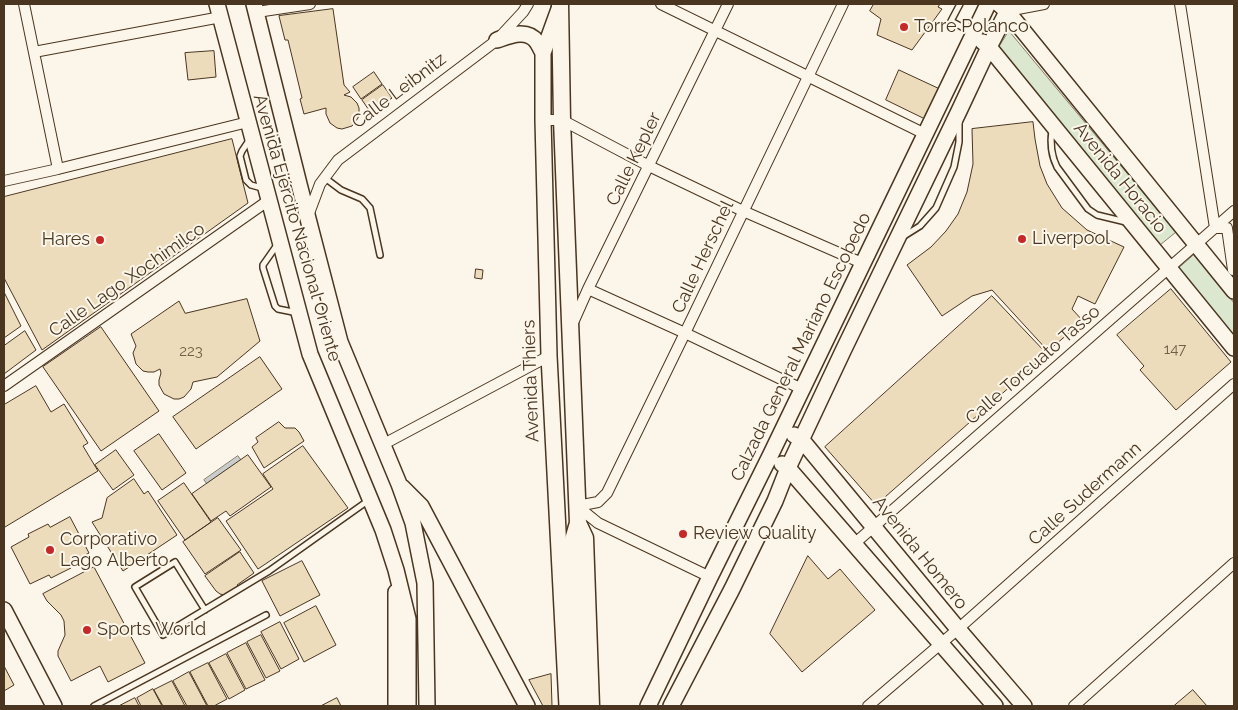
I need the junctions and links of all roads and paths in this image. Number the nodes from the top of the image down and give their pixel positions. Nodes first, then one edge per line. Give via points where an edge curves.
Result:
1 (24, 4) edge
2 (310, 4) edge
3 (528, 4) edge
4 (560, 4) edge
5 (661, 4) edge
6 (728, 4) edge
7 (843, 4) edge
8 (960, 4) edge
9 (988, 4) edge
10 (1044, 4) edge
11 (1180, 4) edge
12 (1006, 6) edge
13 (255, 8) edge
14 (219, 10) edge
15 (715, 31) junction
16 (974, 33) junction
17 (497, 40) junction
18 (989, 47) junction
19 (34, 52) junction
20 (542, 53) junction
21 (808, 77) junction
22 (959, 112) junction
23 (543, 120) junction
24 (562, 120) junction
25 (1052, 124) junction
26 (250, 129) junction
27 (925, 134) junction
28 (649, 166) junction
29 (58, 169) junction
30 (324, 178) junction
31 (4, 181) edge
32 (268, 195) junction
33 (743, 211) junction
34 (1234, 211) edge
35 (308, 218) junction
36 (1132, 223) junction
37 (1215, 228) junction
38 (280, 241) junction
39 (896, 241) junction
40 (1196, 243) junction
41 (380, 255) dead end
42 (862, 263) junction
43 (1168, 267) junction
44 (1233, 270) edge
45 (588, 289) junction
46 (1234, 291) edge
47 (299, 313) junction
48 (570, 330) junction
49 (685, 333) junction
50 (1234, 348) edge
51 (549, 356) junction
52 (1234, 384) edge
53 (4, 386) edge
54 (802, 389) junction
55 (783, 428) junction
56 (801, 440) junction
57 (382, 445) junction
58 (770, 456) junction
59 (788, 468) junction
60 (399, 484) junction
61 (370, 499) junction
62 (577, 506) junction
63 (874, 526) junction
64 (854, 544) junction
65 (1234, 564) edge
66 (396, 570) junction
67 (710, 577) junction
68 (4, 610) edge
69 (205, 610) junction
70 (266, 616) dead end
71 (958, 629) junction
72 (940, 644) junction
73 (54, 706) edge
74 (94, 706) edge
75 (396, 706) edge
76 (408, 706) edge
77 (427, 706) edge
78 (527, 706) edge
79 (579, 706) edge
80 (648, 706) edge
81 (671, 706) edge
82 (868, 706) edge
83 (994, 706) edge
84 (1024, 706) edge
85 (1074, 706) edge

1 - 19 street
2 - 13 street
3 - 17 street, Calle Leibnitz
4 - 20 main road
4 - 24 main road
5 - 15 street
6 - 15 street, Calle Kepler
7 - 21 street, Calle Herschel
8 - 16 lane via 951,21
9 - 16 main road, Calzada General Mariano Escobedo
10 - 12 street
11 - 37 street
12 - 18 main road
12 - 40 main road, Avenida Horacio
13 - 35 main road, Avenida Ejército Nacional Oriente
14 - 19 street
14 - 26 main road, Avenida Ejército Nacional Oriente
15 - 21 street
15 - 28 street, Calle Kepler
16 - 18 main road, Avenida Horacio
16 - 27 main road, Calzada General Mariano Escobedo
17 - 20 main road via 515,34 527,35 536,41
17 - 30 street, Calle Leibnitz via 338,160
18 - 22 main road
18 - 25 main road, Avenida Horacio
19 - 29 street
20 - 23 main road, Avenida Thiers
21 - 27 street
21 - 33 street, Calle Herschel
22 - 39 main road
22 - 39 lane via 959,142 954,167 936,208 920,226
23 - 24 street
23 - 51 main road, Avenida Thiers
24 - 28 street
24 - 48 main road
25 - 36 main road, Avenida Horacio
25 - 36 lane via 1053,159 1088,209 1097,215
26 - 29 street
26 - 32 main road, Avenida Ejército Nacional Oriente
27 - 42 main road, Calzada General Mariano Escobedo
28 - 33 street
28 - 45 street, Calle Kepler
29 - 31 street
30 - 35 street, Calle Leibnitz
30 - 41 lane via 362,199 370,208
32 - 38 main road, Avenida Ejército Nacional Oriente
32 - 53 street, Calle Lago Xochimilco
33 - 42 street
33 - 49 street, Calle Herschel
34 - 37 street, Calle Torcuato Tasso
35 - 57 main road, Avenida Ejército Nacional Oriente via 340,342
36 - 43 main road, Avenida Horacio
37 - 40 street, Calle Torcuato Tasso
37 - 44 street via 1227,228
38 - 47 main road, Avenida Ejército Nacional Oriente
38 - 47 lane via 263,268 276,308
39 - 56 main road
40 - 43 street, Calle Torcuato Tasso
40 - 46 main road, Avenida Horacio
42 - 54 main road, Calzada General Mariano Escobedo
43 - 50 main road, Avenida Horacio
43 - 63 street, Calle Torcuato Tasso
45 - 48 street, Calle Kepler
45 - 49 street
47 - 61 main road, Avenida Ejército Nacional Oriente via 310,354
48 - 62 main road
49 - 54 street
49 - 62 street, Calle Herschel via 607,493 598,502
51 - 57 street
51 - 79 main road, Avenida Thiers
52 - 71 street, Calle Sudermann
54 - 55 main road, Calzada General Mariano Escobedo
55 - 56 main road, Avenida Homero
55 - 58 main road, Calzada General Mariano Escobedo
56 - 59 main road
56 - 63 main road, Avenida Homero
57 - 60 main road, Avenida Ejército Nacional Oriente
58 - 59 main road
58 - 67 main road, Calzada General Mariano Escobedo
59 - 64 main road
59 - 81 main road via 732,589
60 - 77 main road, Avenida Ejército Nacional Oriente via 413,524 425,583
60 - 78 main road via 420,506
61 - 66 main road, Avenida Ejército Nacional Oriente
61 - 69 lane via 269,571
62 - 67 street via 598,523
62 - 79 main road via 574,540
63 - 64 street, Calle Torcuato Tasso
63 - 71 main road, Avenida Homero
64 - 72 main road
65 - 85 street
66 - 75 main road
66 - 76 main road, Avenida Ejército Nacional Oriente via 408,619
67 - 80 main road, Calzada General Mariano Escobedo
68 - 73 main road
69 - 69 lane via 163,635 135,586 175,562
70 - 74 lane
71 - 72 street, Calle Sudermann
71 - 84 main road, Avenida Homero
72 - 82 street
72 - 83 main road

